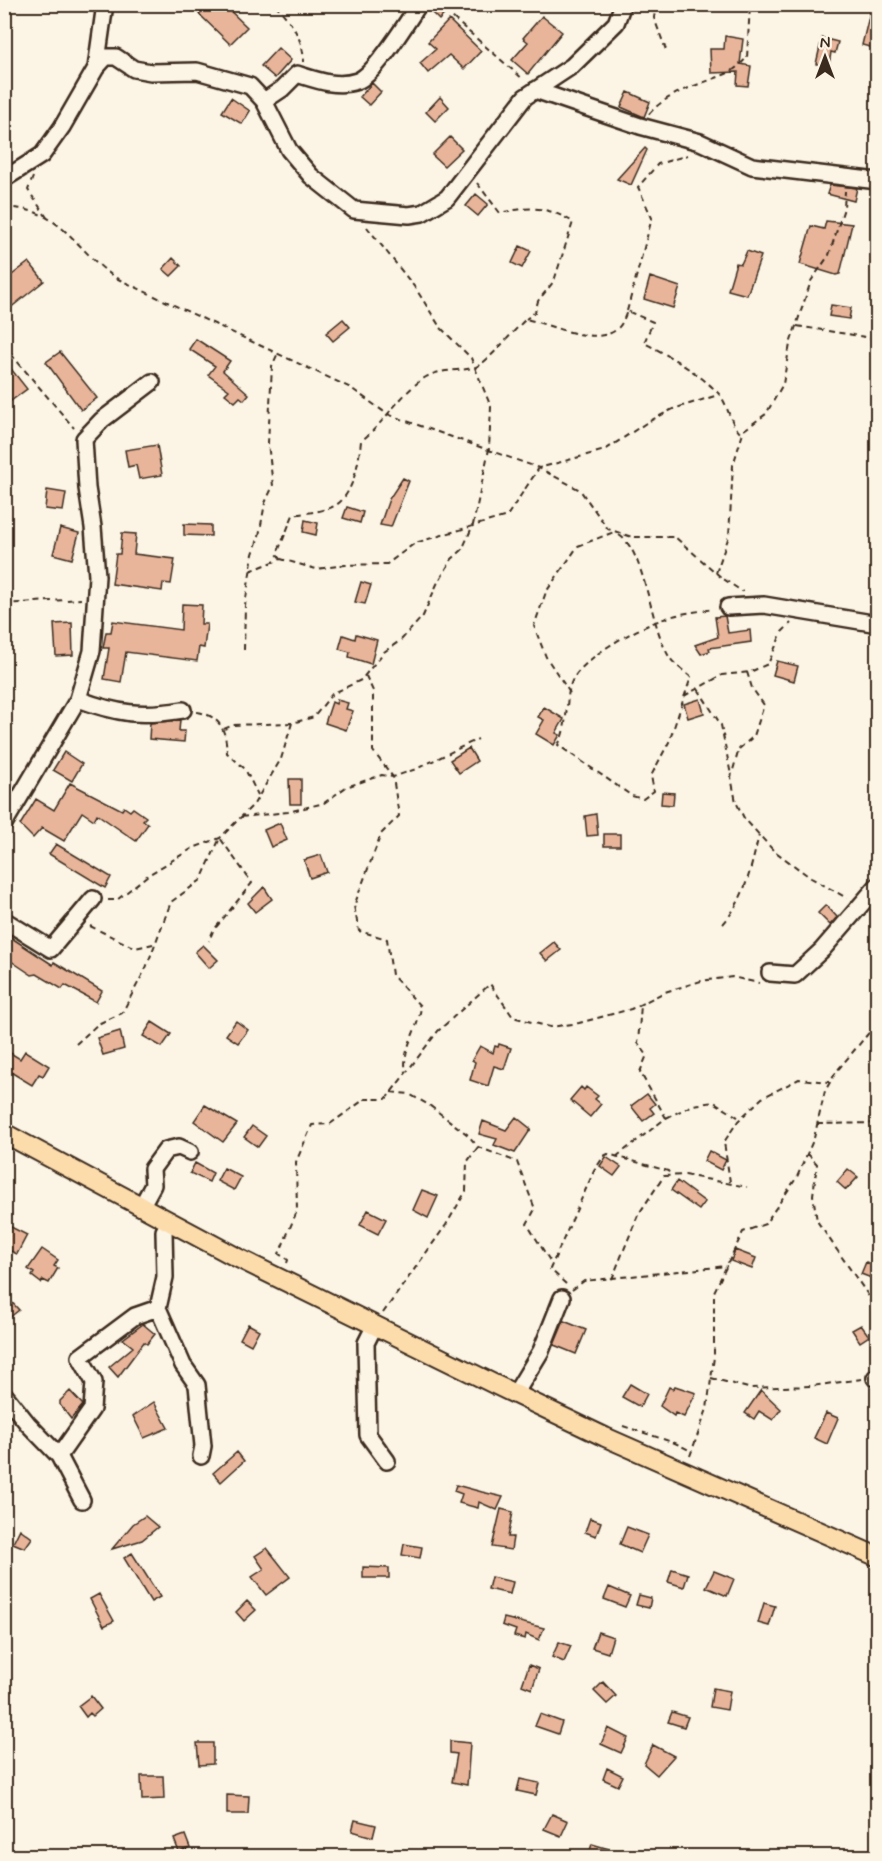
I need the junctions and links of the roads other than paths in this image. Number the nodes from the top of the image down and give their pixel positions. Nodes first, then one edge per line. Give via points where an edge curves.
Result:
1 (105, 4) edge
2 (419, 4) edge
3 (623, 4) edge
4 (96, 68) junction
5 (536, 90) junction
6 (264, 101) junction
7 (4, 179) edge
8 (878, 181) edge
9 (152, 382) dead end
10 (728, 607) road end
11 (878, 624) edge
12 (78, 699) junction
13 (183, 710) road end
14 (4, 824) edge
15 (878, 885) edge
16 (93, 899) road end
17 (4, 920) edge
18 (770, 973) road end
19 (4, 1133) edge
20 (190, 1152) dead end
21 (141, 1207) junction
22 (170, 1221) junction
23 (567, 1294) road end
24 (158, 1308) junction
25 (375, 1325) junction
26 (4, 1394) edge
27 (515, 1394) junction
28 (59, 1456) junction
29 (201, 1456) dead end
30 (387, 1461) dead end
31 (82, 1500) dead end
32 (878, 1557) edge

1 - 4 street
2 - 6 street via 390,49 358,81 331,84 297,74
3 - 5 street via 616,23 573,66
4 - 6 street via 106,57 116,57 134,69 151,72 197,71 250,86
4 - 7 street via 42,155
5 - 6 street via 525,97 447,198 422,213 389,215 354,210 311,176 289,150
5 - 8 street via 712,148 752,166
9 - 12 street via 84,439 97,566 92,651
10 - 11 street via 764,605
12 - 13 street via 107,710 149,716
12 - 14 street
15 - 18 street via 795,975
16 - 17 street via 51,949
19 - 21 main road
20 - 21 street via 179,1147 166,1150 152,1169 153,1185
21 - 22 main road
22 - 24 street via 164,1231 165,1277
22 - 25 main road
23 - 27 street via 542,1351
24 - 28 street via 135,1316 80,1357 94,1382 92,1409
24 - 29 street via 183,1365 197,1385
25 - 27 main road
25 - 30 street via 366,1343 368,1435
26 - 28 street
27 - 32 main road
28 - 31 street

